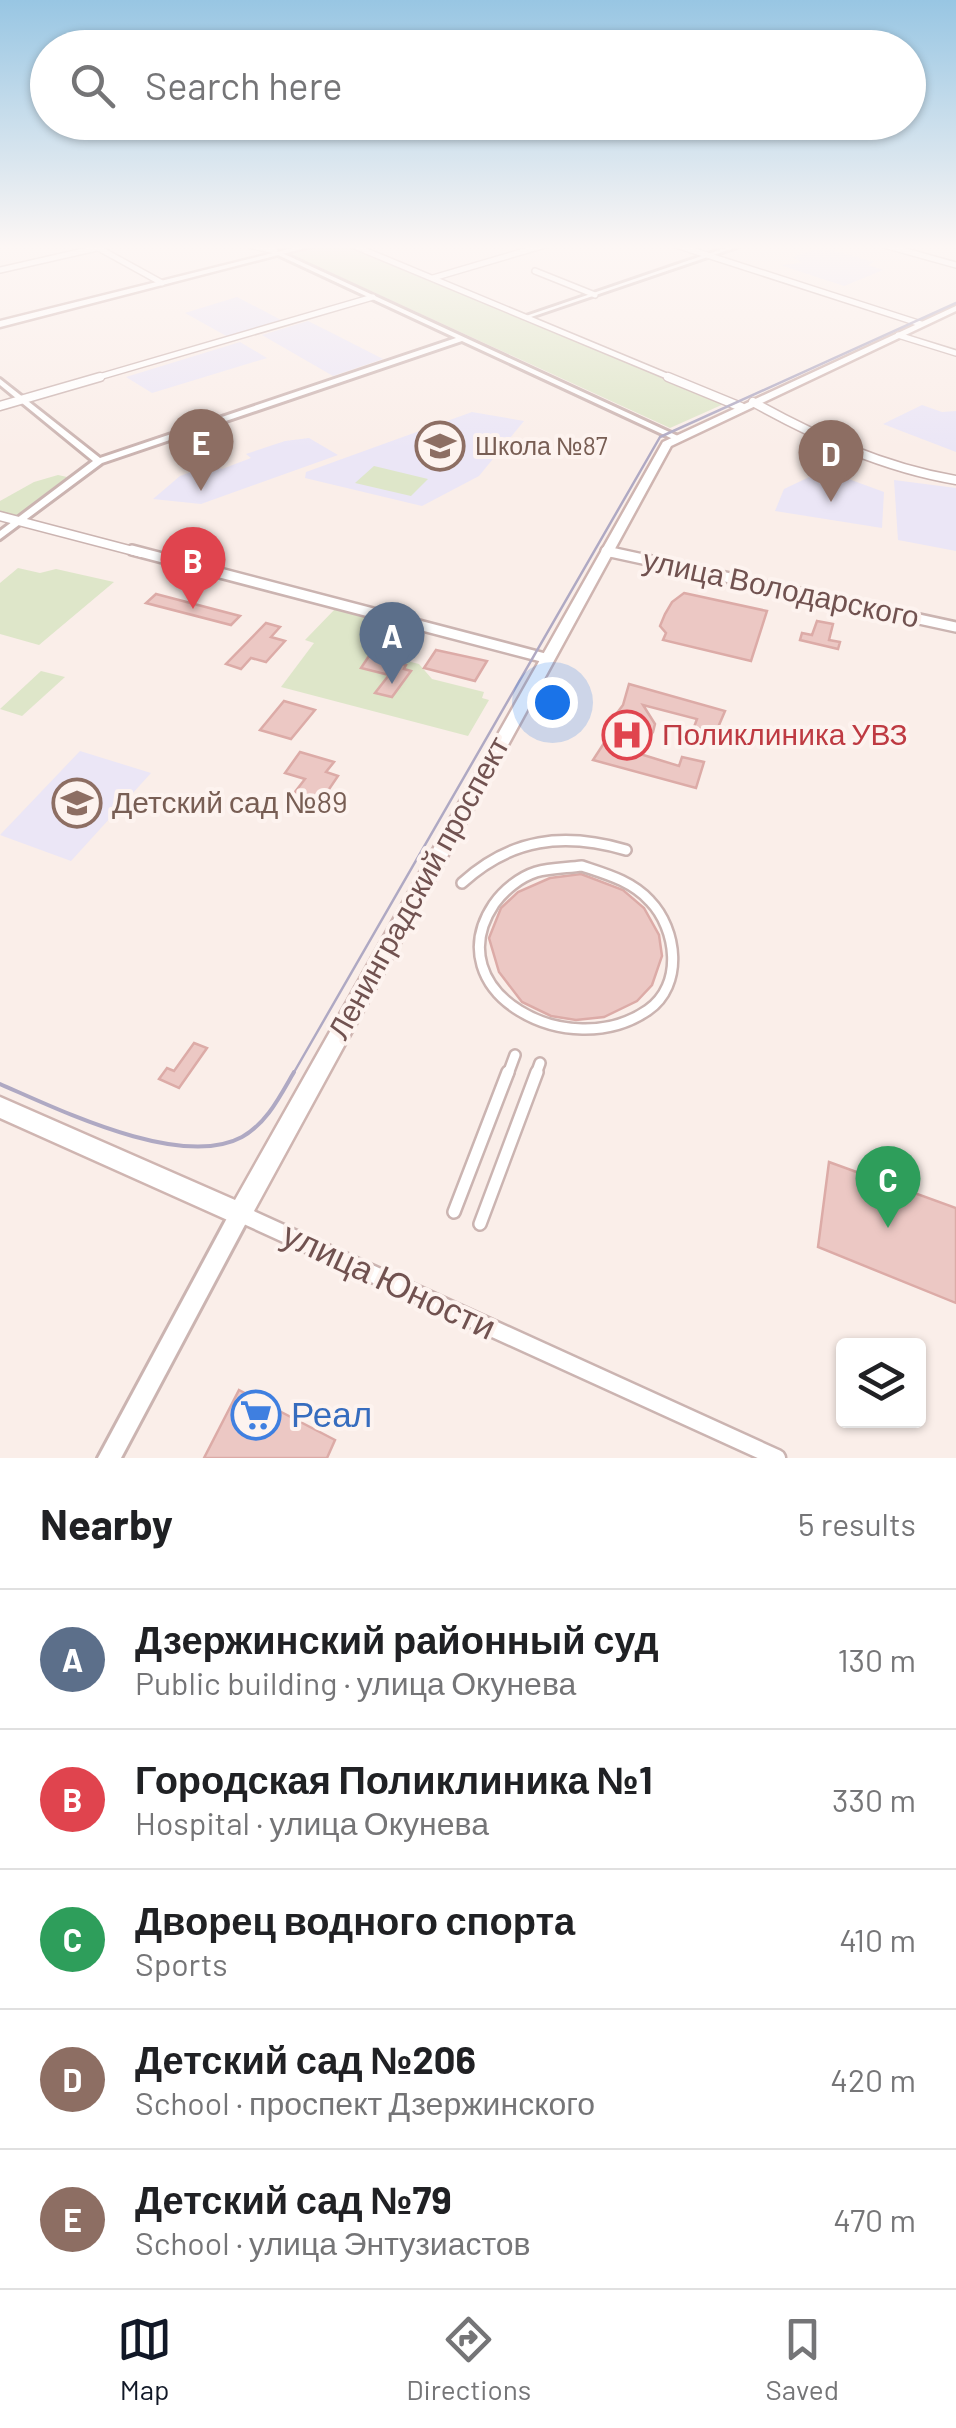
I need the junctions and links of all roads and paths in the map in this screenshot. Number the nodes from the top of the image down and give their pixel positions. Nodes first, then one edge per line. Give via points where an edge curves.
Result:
1 (36, 313) edge
2 (318, 313) edge
3 (408, 313) edge
4 (516, 313) edge
5 (538, 313) edge
6 (887, 313) edge
7 (945, 313) edge
8 (526, 317) junction
9 (0, 322) edge
10 (921, 324) junction
11 (898, 335) junction
12 (463, 338) junction
13 (956, 353) edge
14 (0, 380) edge
15 (22, 399) junction
16 (753, 402) junction
17 (0, 406) edge
18 (741, 407) junction
19 (676, 437) junction
20 (99, 461) junction
21 (956, 480) edge
22 (0, 516) edge
23 (18, 522) junction
24 (0, 536) edge
25 (606, 552) junction
26 (956, 626) edge
27 (545, 658) junction
28 (626, 850) dead end
29 (462, 883) dead end
30 (498, 994) joint
31 (516, 1055) dead end
32 (540, 1062) dead end
33 (0, 1107) edge
34 (454, 1212) dead end
35 (240, 1214) junction
36 (480, 1224) dead end
37 (109, 1458) edge
38 (777, 1458) edge

1 - 9 main road
2 - 15 street
3 - 12 street
4 - 8 street
5 - 8 street
6 - 10 street
7 - 10 main road
8 - 18 street
10 - 11 main road
11 - 13 street
11 - 16 main road
12 - 19 street
12 - 20 street
14 - 15 street
15 - 17 street
15 - 20 street
16 - 18 main road
16 - 21 street via 810,434 920,474
18 - 19 main road
19 - 25 main road, Ленинградский проспект
20 - 23 street
22 - 23 street
23 - 24 street
23 - 27 street
25 - 26 street, улица Володарского
25 - 27 main road, Ленинградский проспект
27 - 35 main road, Ленинградский проспект
28 - 29 street via 578,838 532,842 492,856
30 - 30 street via 478,956 480,927 499,895 536,872 582,866 615,875 651,900 670,929 674,962 665,990 624,1022 596,1030 557,1028 521,1014
31 - 34 street
32 - 36 street
33 - 35 main road, улица Юности
35 - 37 street, Ленинградский проспект
35 - 38 street, улица Юности

